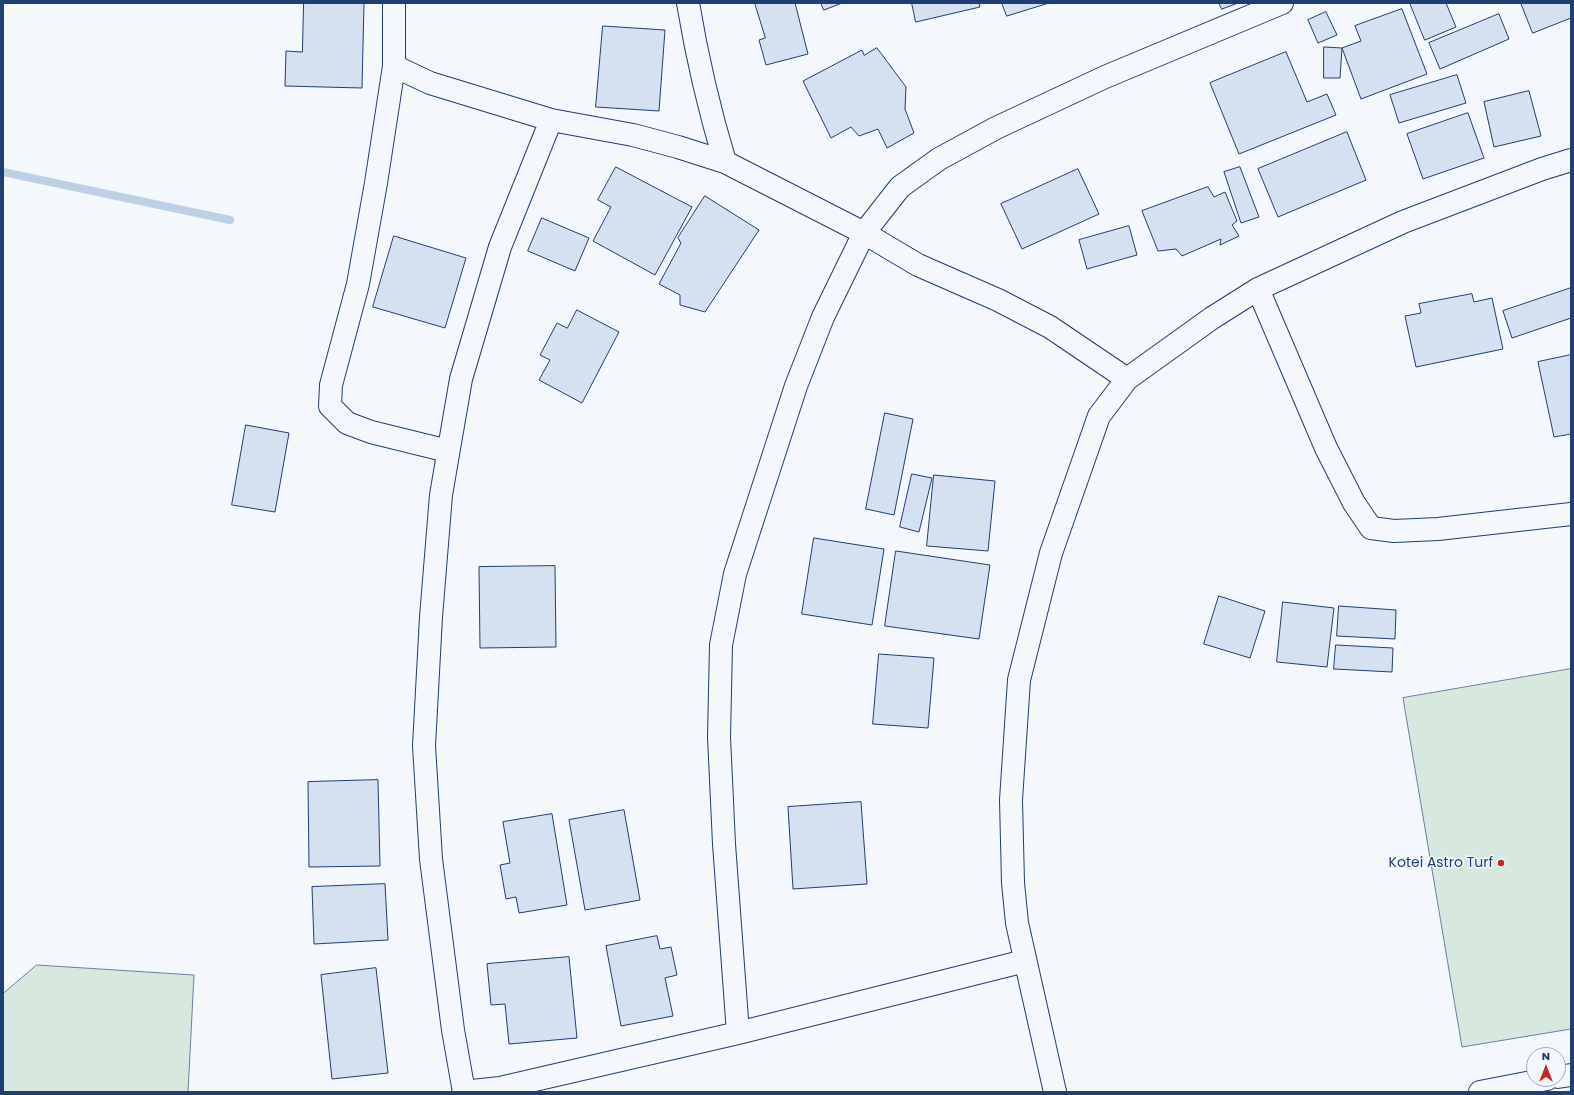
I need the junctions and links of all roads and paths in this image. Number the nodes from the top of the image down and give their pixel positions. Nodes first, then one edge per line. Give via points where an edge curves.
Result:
1 (394, 3) edge
2 (688, 3) edge
3 (1282, 3) edge
4 (394, 66) junction
5 (551, 120) junction
6 (1571, 160) edge
7 (725, 162) junction
8 (864, 233) junction
9 (1258, 289) junction
10 (1126, 379) junction
11 (448, 451) junction
12 (1571, 514) edge
13 (1025, 961) junction
14 (738, 1033) junction
15 (1526, 1083) edge
16 (464, 1092) edge
17 (1055, 1092) edge
18 (1480, 1092) edge

1 - 4 street
2 - 7 street via 697,56
3 - 8 street via 1104,77 996,128 939,159 900,187
4 - 5 street via 430,83
4 - 11 street via 358,284 331,385 330,406 347,423 371,432
5 - 7 street via 633,135
5 - 11 street via 500,247 462,379
6 - 9 street via 1403,222
7 - 8 street
8 - 10 street via 918,265 998,300 1050,328
8 - 14 street via 823,317 796,386 735,574 721,645 719,744
9 - 10 street
9 - 12 street via 1326,448 1354,503 1371,528 1394,531 1438,529
10 - 13 street via 1099,416 1051,553 1019,680 1011,800 1012,868 1017,923
11 - 16 street via 441,495 431,617 424,746 431,859 453,1030
13 - 14 street
13 - 17 street
14 - 16 street via 500,1088
15 - 18 street

